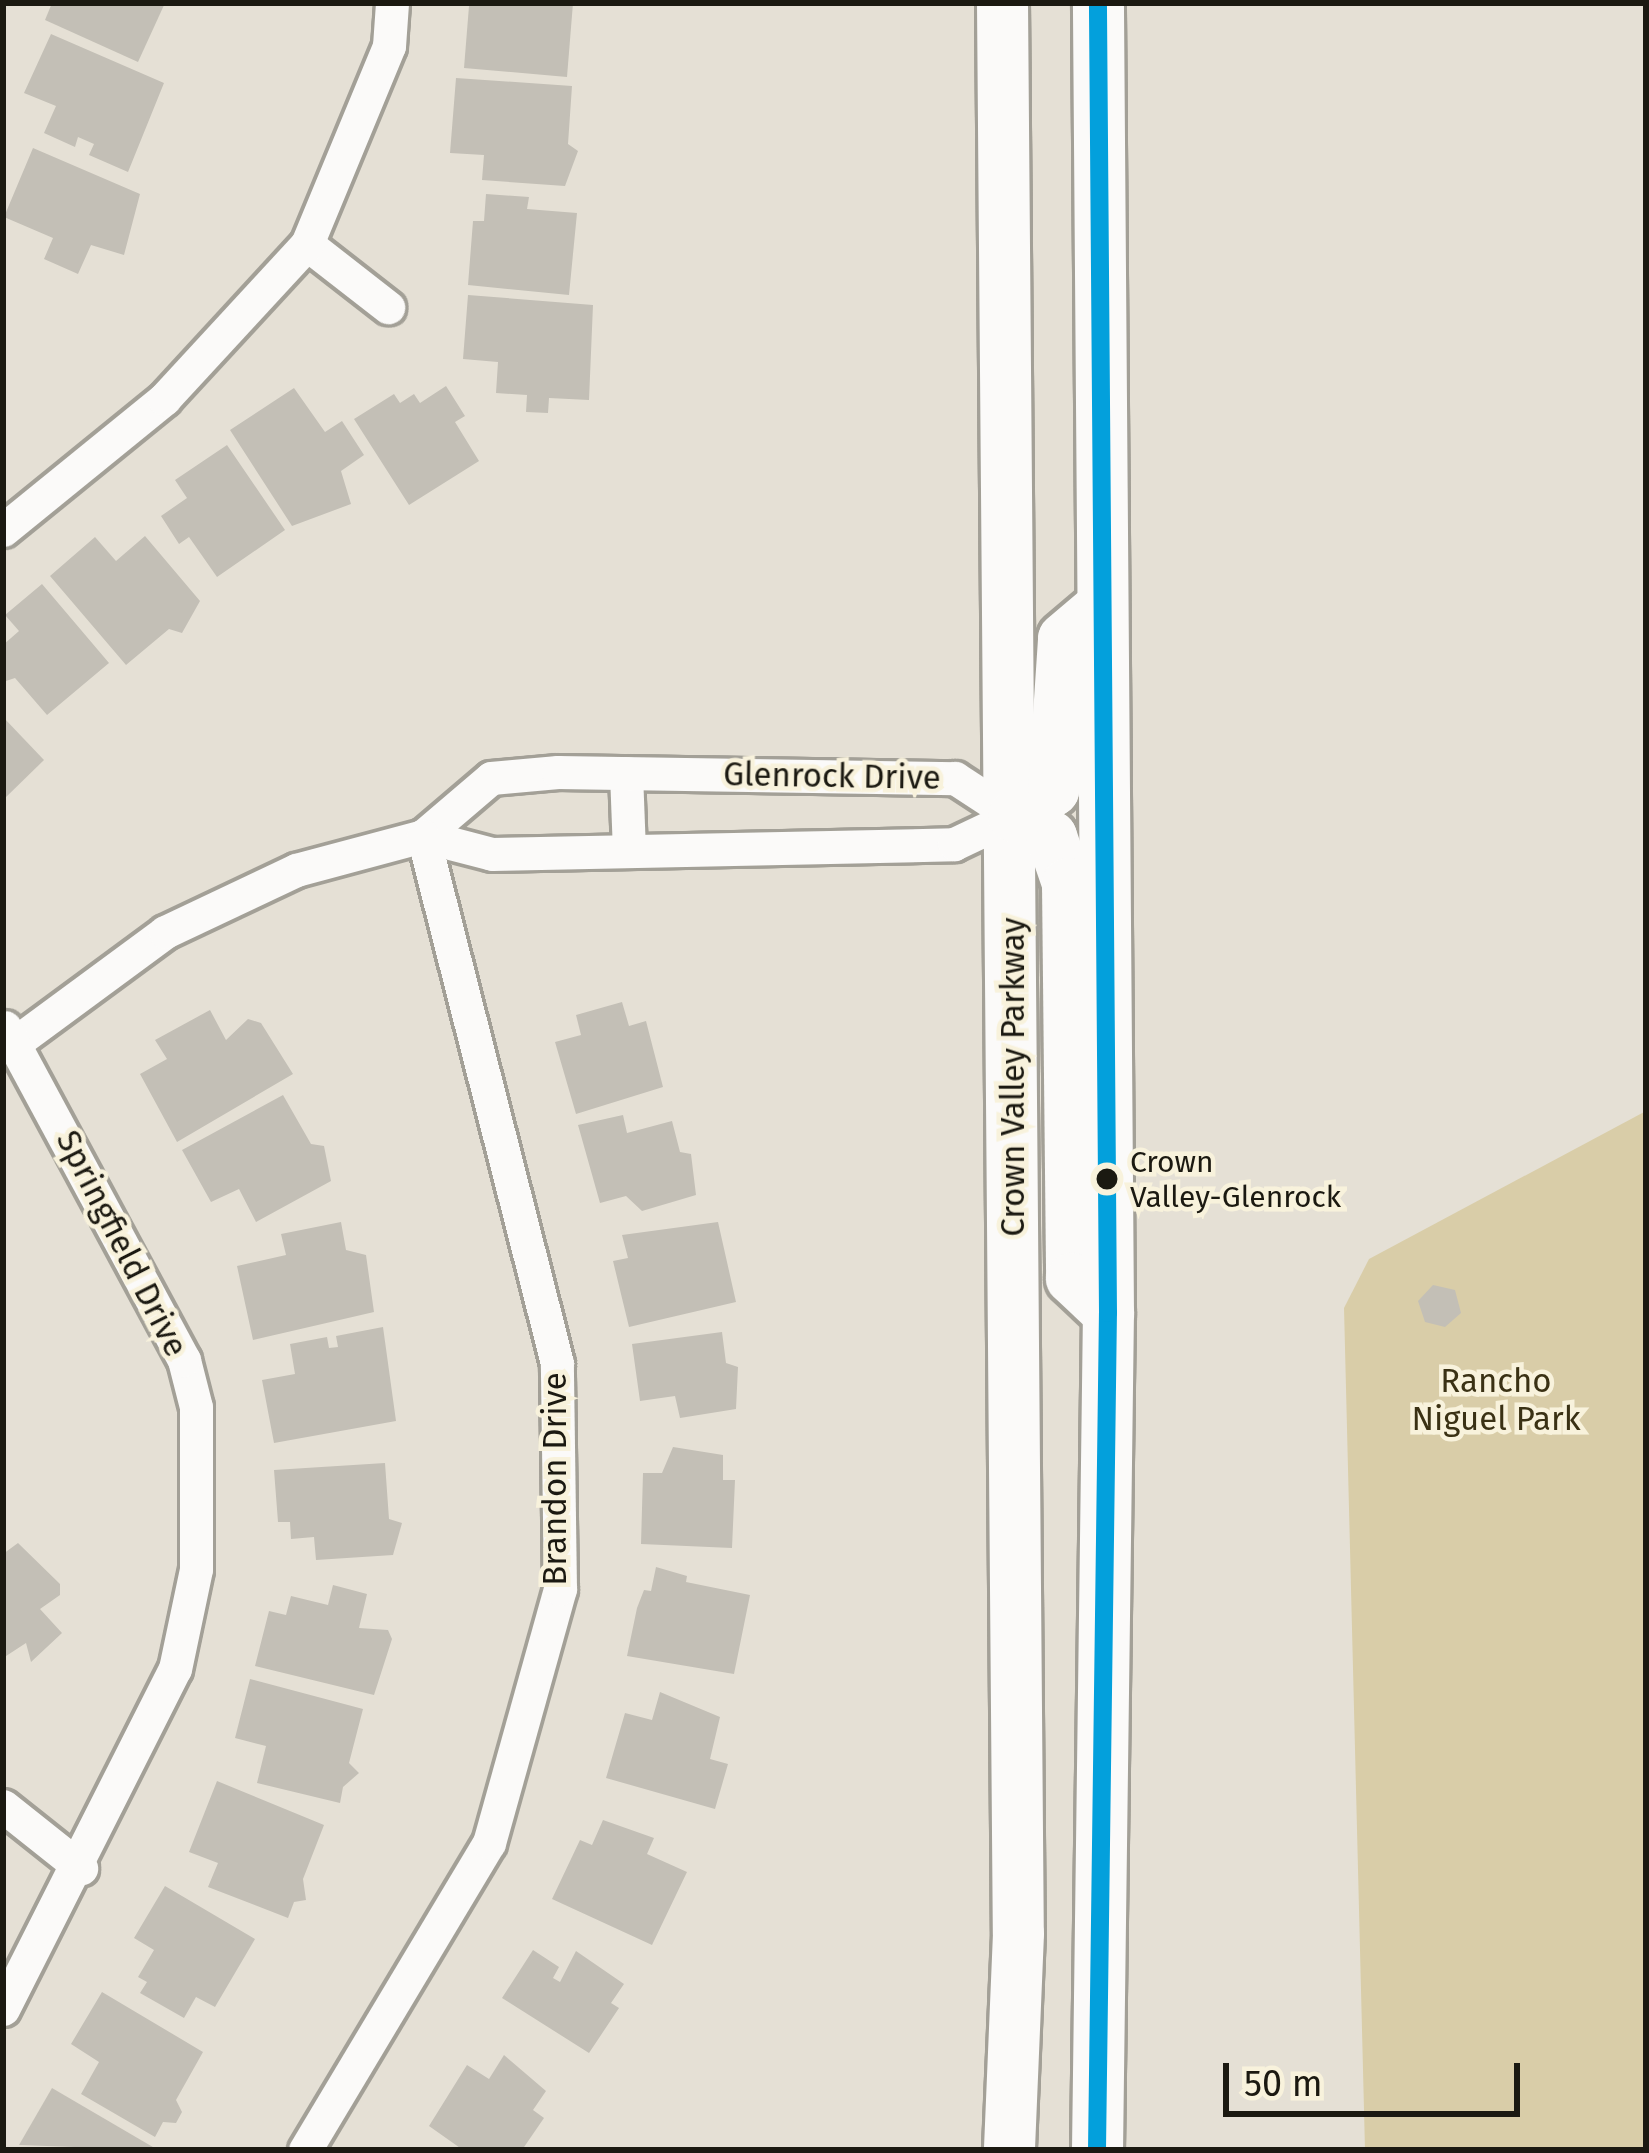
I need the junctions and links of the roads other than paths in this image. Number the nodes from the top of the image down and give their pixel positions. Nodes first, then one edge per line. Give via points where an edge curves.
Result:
1 (392, 3) edge
2 (1002, 3) edge
3 (1098, 3) edge
4 (307, 244) junction
5 (388, 307) dead end
6 (3, 530) edge
7 (1097, 609) junction
8 (626, 773) junction
9 (1012, 816) junction
10 (423, 836) junction
11 (629, 851) junction
12 (9, 1033) edge
13 (1108, 1312) junction
14 (3, 1806) edge
15 (81, 1868) junction
16 (3, 2009) edge
17 (305, 2150) edge
18 (1009, 2150) edge
19 (1097, 2150) edge

1 - 4 street via 389,46
2 - 9 main road, Crown Valley Parkway
3 - 7 main road
4 - 5 street
4 - 6 street via 164,399
7 - 9 main road via 1063,638 1053,790
7 - 13 main road
8 - 9 street, Glenrock Drive via 955,778
8 - 10 street, Glenrock Drive via 491,778
8 - 11 street
9 - 11 street, Glenrock Drive via 954,844
9 - 13 main road via 1051,836 1067,883 1071,1278
9 - 18 main road, Crown Valley Parkway via 1018,1933
10 - 11 street, Glenrock Drive via 492,854
10 - 12 street, Glenrock Drive via 296,870 165,932
10 - 17 street, Brandon Drive via 557,1363 560,1588 490,1844
12 - 15 street, Springfield Drive via 184,1360 196,1407 196,1569 175,1669
13 - 19 main road
14 - 15 street
15 - 16 street, Springfield Drive

